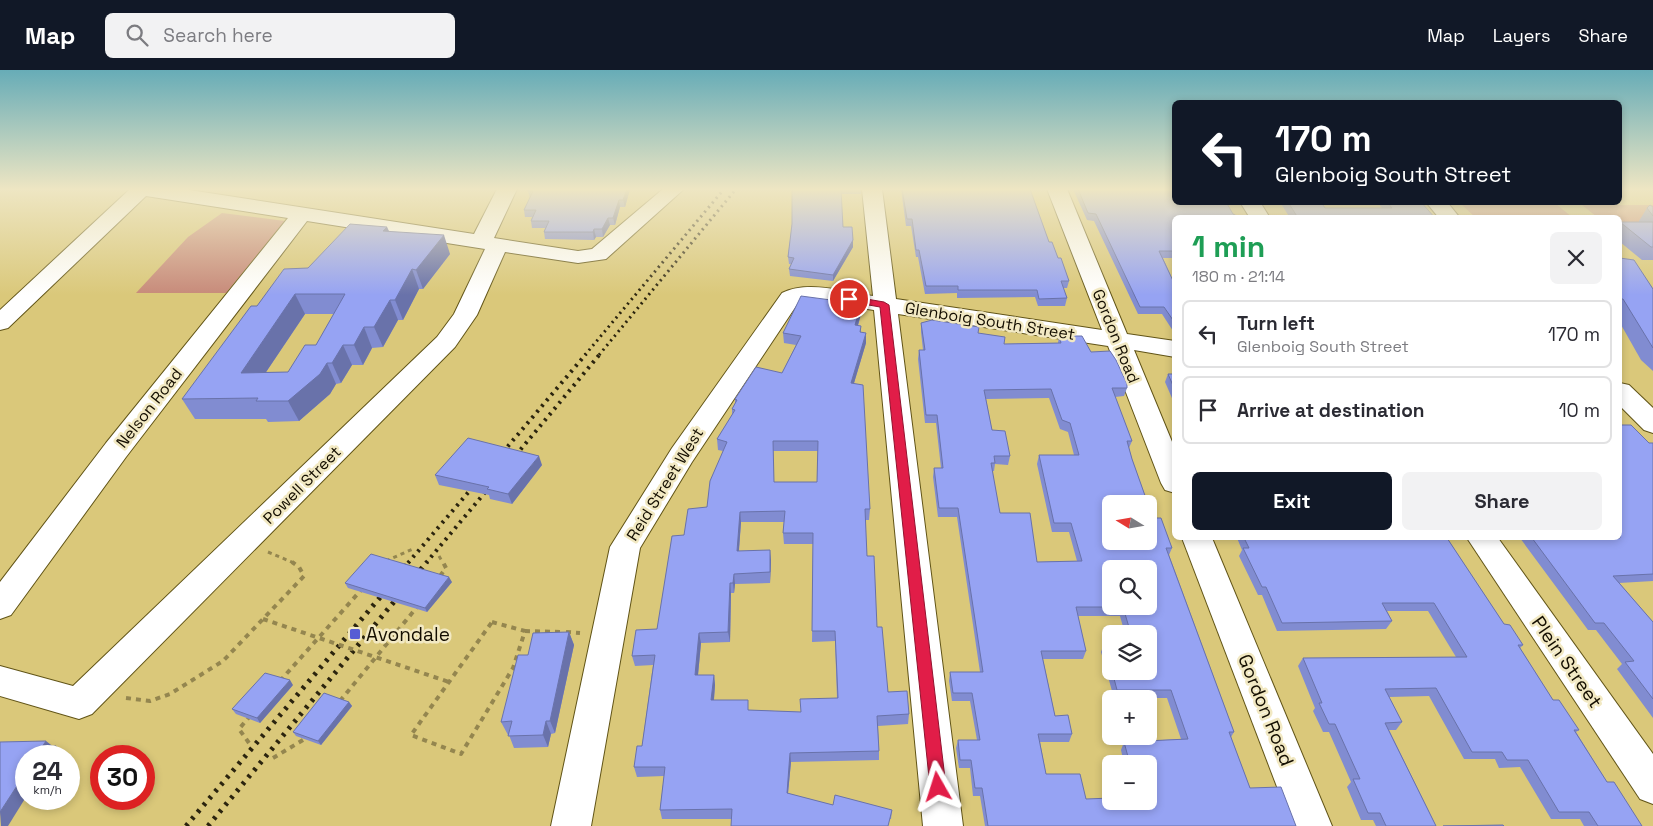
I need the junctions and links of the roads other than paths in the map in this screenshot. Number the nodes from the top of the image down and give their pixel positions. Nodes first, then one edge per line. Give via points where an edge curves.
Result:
1 (105, 224) edge
2 (294, 224) edge
3 (368, 224) edge
4 (495, 224) edge
5 (634, 224) edge
6 (876, 224) edge
7 (1071, 224) edge
8 (489, 243) junction
9 (805, 293) joint
10 (884, 305) junction
11 (0, 323) edge
12 (1118, 340) junction
13 (1172, 349) edge
14 (1622, 393) edge
15 (1622, 418) edge
16 (1652, 423) edge
17 (1172, 476) edge
18 (1198, 540) edge
19 (1483, 540) edge
20 (0, 606) edge
21 (0, 682) edge
22 (1653, 786) edge
23 (571, 826) edge
24 (943, 826) edge
25 (1312, 826) edge

1 - 11 street
2 - 20 street, Nelson Road via 116,450
3 - 8 street
4 - 8 street, Powell Street
5 - 8 street via 598,254 578,257
6 - 10 street
7 - 12 street, Gordon Road
8 - 21 street, Powell Street via 465,315 446,342 78,703
9 - 10 street, Glenboig South Street
9 - 23 street, Reid Street West via 784,304 625,547
10 - 12 street, Glenboig South Street
10 - 24 street
12 - 13 street, Glenboig South Street
12 - 17 street, Gordon Road
14 - 16 street
15 - 16 street
18 - 25 street, Gordon Road
19 - 22 street, Plein Street

